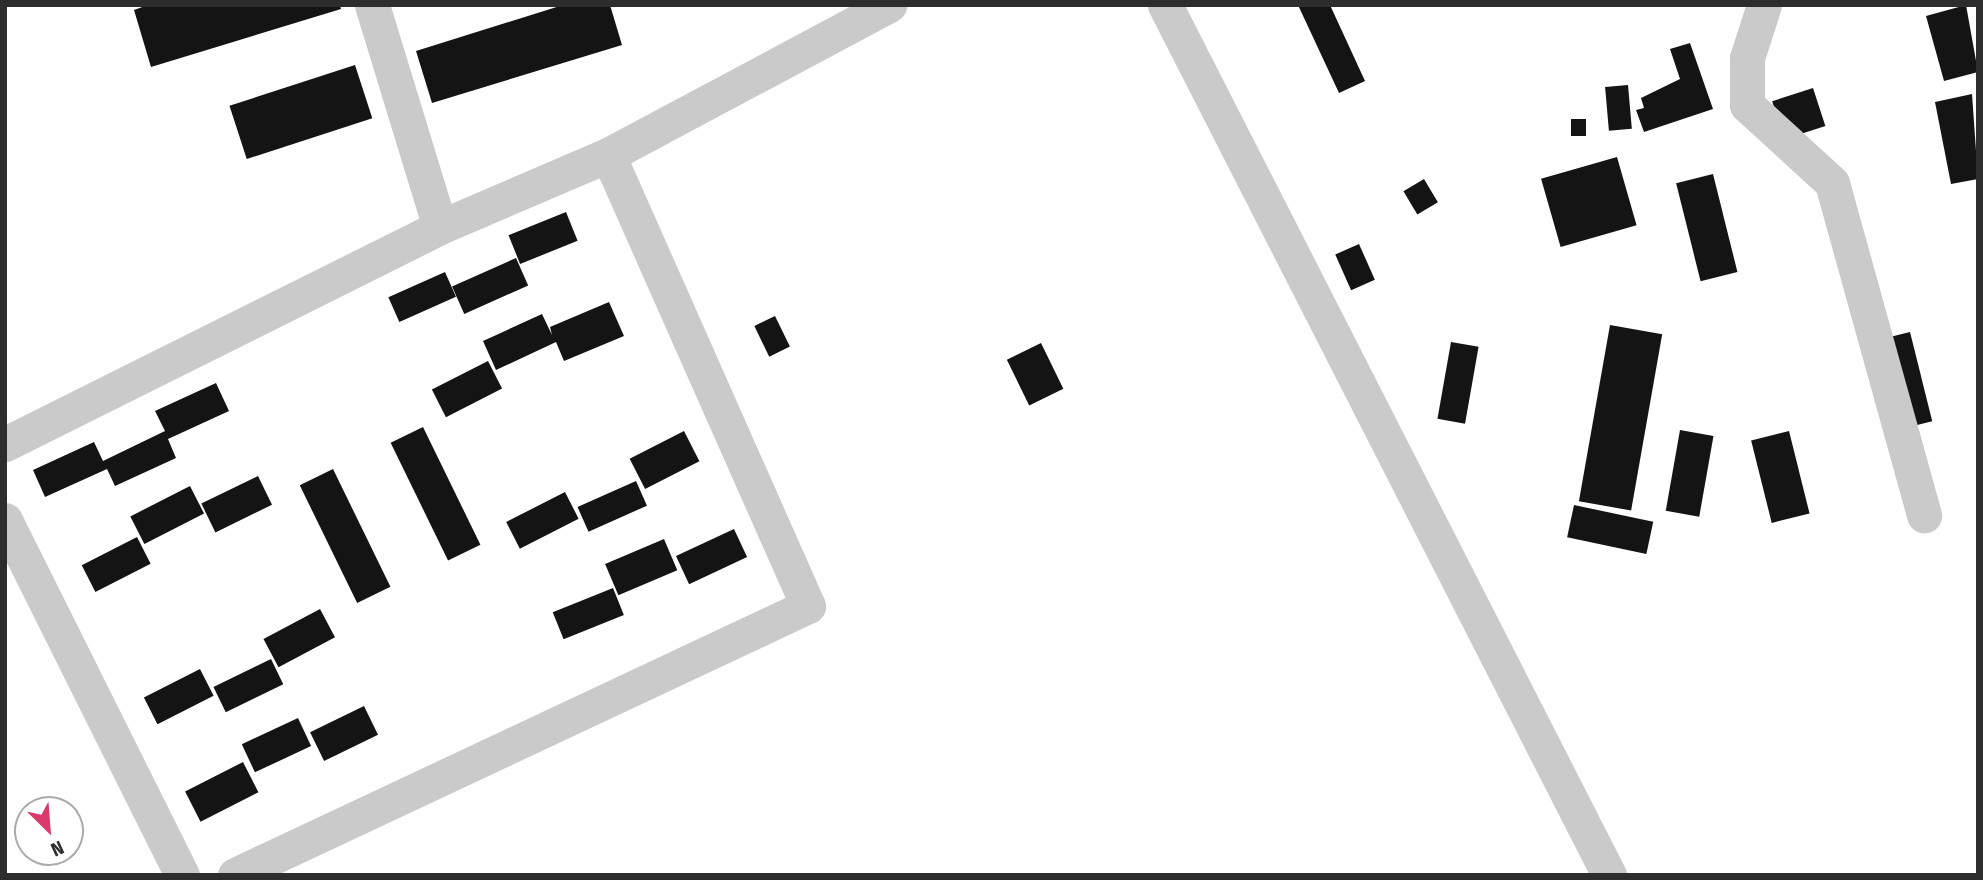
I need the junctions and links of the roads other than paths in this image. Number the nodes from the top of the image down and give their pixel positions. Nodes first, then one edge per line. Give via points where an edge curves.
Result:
1 (372, 5) edge
2 (889, 5) edge
3 (1165, 5) edge
4 (1764, 5) edge
5 (608, 155) junction
6 (440, 227) junction
7 (5, 444) edge
8 (1924, 515) dead end
9 (5, 520) edge
10 (182, 875) edge
11 (235, 875) edge
12 (1609, 875) edge

1 - 6 street
2 - 5 street
3 - 12 street
4 - 8 street via 1746,58 1747,105 1832,183
5 - 6 street
5 - 11 street via 808,606
6 - 7 street
9 - 10 street

